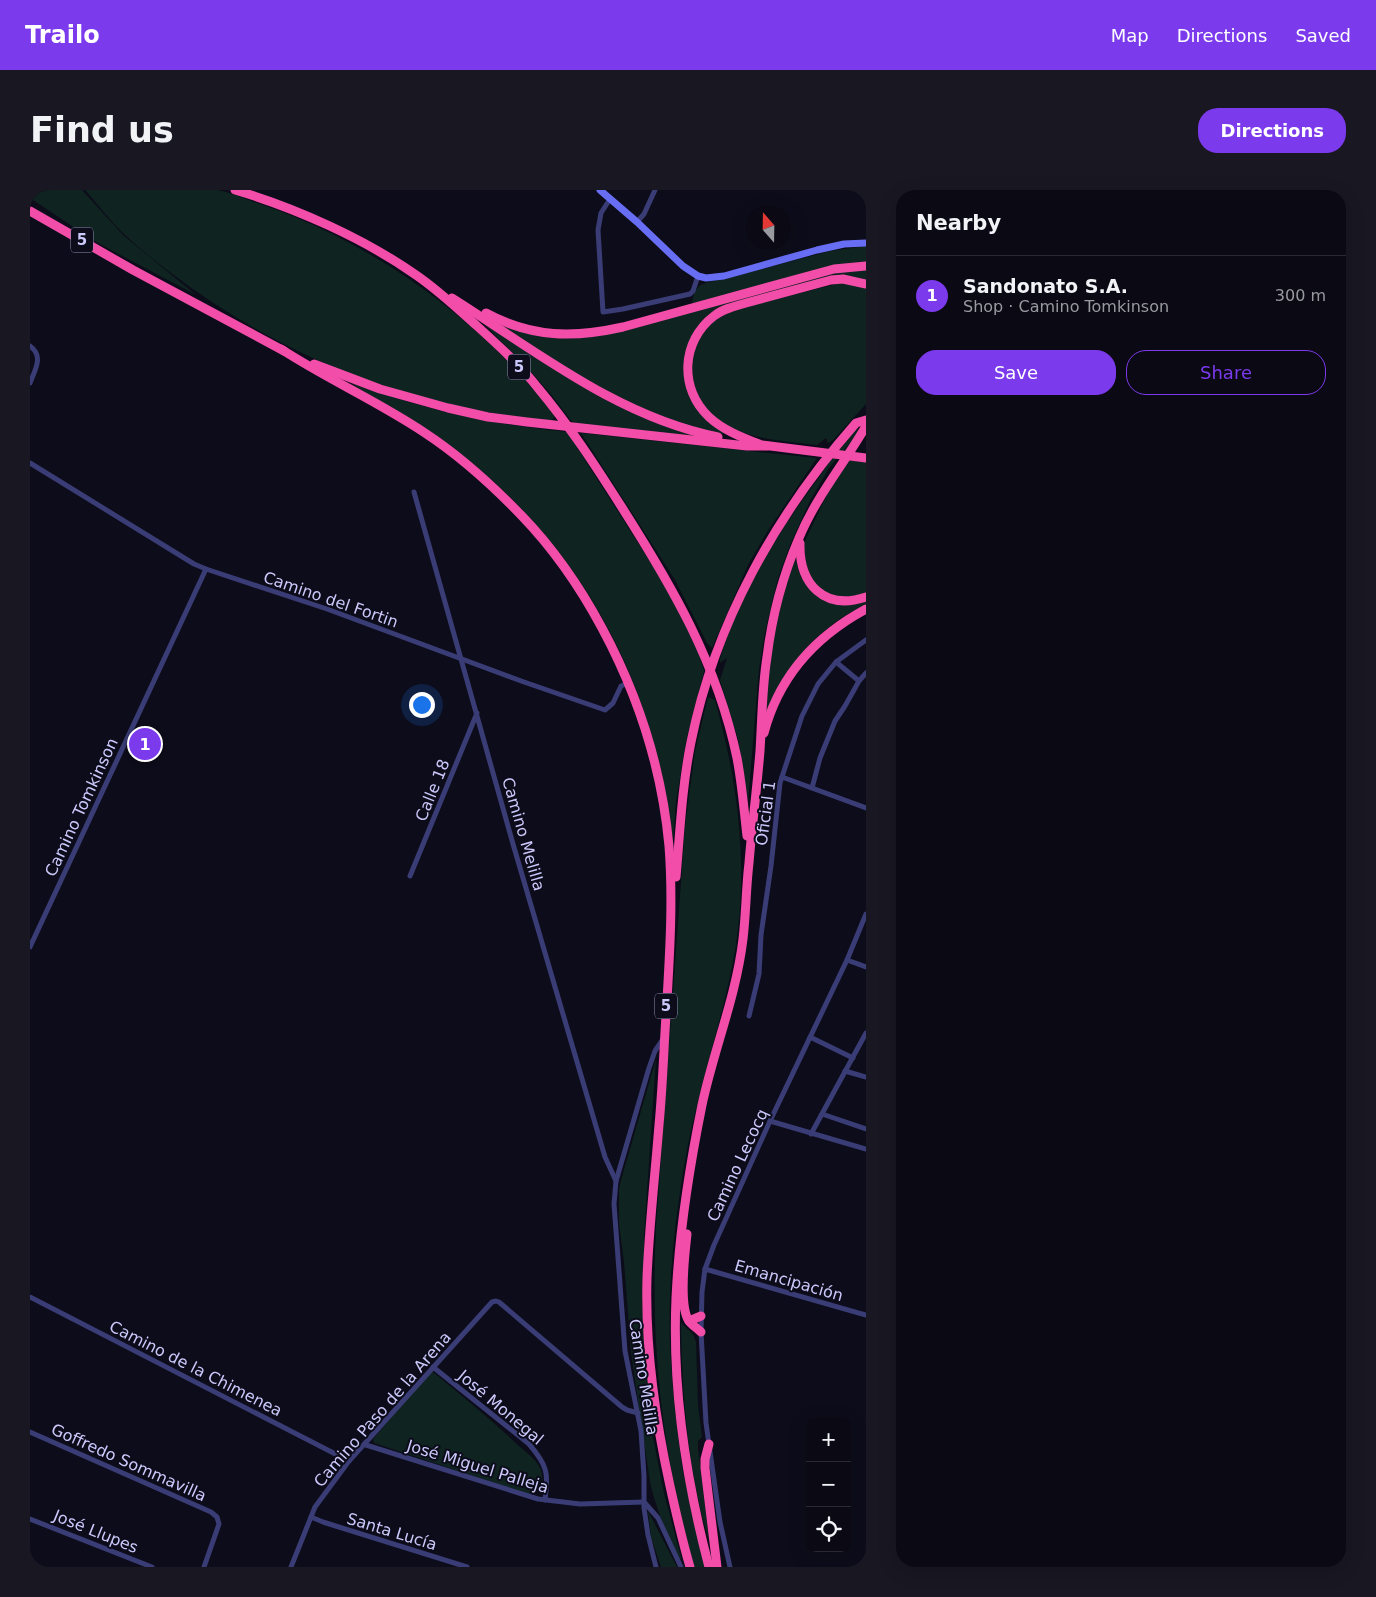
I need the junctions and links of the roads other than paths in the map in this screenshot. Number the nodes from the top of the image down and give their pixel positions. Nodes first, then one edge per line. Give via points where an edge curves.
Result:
1 (235, 190) edge
2 (600, 190) edge
3 (655, 190) edge
4 (610, 198) junction
5 (30, 211) edge
6 (637, 222) junction
7 (866, 243) edge
8 (866, 266) edge
9 (416, 275) junction
10 (698, 276) junction
11 (866, 284) edge
12 (30, 346) edge
13 (281, 349) junction
14 (30, 383) edge
15 (866, 420) edge
16 (866, 426) edge
17 (767, 446) junction
18 (865, 458) edge
19 (30, 463) edge
20 (414, 492) dead end
21 (800, 536) junction
22 (206, 569) junction
23 (866, 597) edge
24 (866, 609) edge
25 (866, 640) edge
26 (462, 659) junction
27 (836, 662) junction
28 (866, 673) edge
29 (859, 681) junction
30 (628, 683) junction
31 (477, 713) junction
32 (760, 753) junction
33 (782, 777) junction
34 (812, 788) junction
35 (866, 808) edge
36 (748, 872) junction
37 (410, 876) dead end
38 (866, 914) edge
39 (672, 921) junction
40 (30, 947) edge
41 (847, 960) junction
42 (866, 967) edge
43 (749, 1016) dead end
44 (866, 1033) edge
45 (810, 1036) junction
46 (664, 1037) junction
47 (853, 1058) junction
48 (845, 1071) junction
49 (866, 1077) edge
50 (822, 1114) junction
51 (770, 1121) junction
52 (866, 1129) edge
53 (811, 1134) junction
54 (866, 1149) edge
55 (616, 1181) junction
56 (683, 1215) junction
57 (705, 1269) junction
58 (30, 1297) edge
59 (866, 1315) edge
60 (701, 1316) junction
61 (689, 1321) junction
62 (701, 1332) junction
63 (433, 1367) junction
64 (638, 1413) junction
65 (30, 1432) edge
66 (366, 1444) junction
67 (709, 1444) junction
68 (349, 1461) junction
69 (544, 1500) junction
70 (644, 1502) junction
71 (310, 1517) junction
72 (30, 1519) edge
73 (152, 1567) edge
74 (204, 1567) edge
75 (291, 1567) edge
76 (467, 1567) edge
77 (656, 1567) edge
78 (681, 1567) edge
79 (690, 1567) edge
80 (709, 1567) edge
81 (717, 1567) edge
82 (730, 1567) edge

1 - 9 highway, 5 via 322,223
2 - 4 street
3 - 6 street
4 - 6 street
4 - 10 street via 601,213 598,230 604,312 690,294
5 - 13 highway, 5
6 - 10 street
7 - 10 street via 817,250 718,278
8 - 9 highway via 834,270 624,327 570,335 510,325
9 - 17 highway via 580,381 628,406 684,428
9 - 36 highway, 5 via 498,345 537,386 596,466 659,566 692,626 720,696 737,758 748,839
11 - 17 highway via 831,280 731,307 714,315 694,339 687,366 689,383 698,404 710,418 735,435
12 - 14 street via 39,358
13 - 17 highway via 348,377 412,398 488,417
13 - 30 highway, 5 via 427,434 494,489 546,544 587,600
15 - 39 highway via 856,423 839,443 784,518 741,594 720,644 691,743
16 - 21 highway via 830,481
17 - 18 highway
19 - 22 street, Camino del Fortin
20 - 26 street, Camino Melilla
21 - 23 highway via 803,570 816,591 842,601
21 - 32 highway via 770,635 764,674
22 - 26 street, Camino del Fortin
22 - 40 street, Camino Tomkinson
24 - 32 highway via 829,632 801,660 774,703
25 - 27 street, Oficial 1
26 - 30 street, Camino del Fortin via 605,710 613,703 621,686
26 - 31 street, Camino Melilla
27 - 29 street
27 - 33 street, Oficial 1 via 818,684 802,716
28 - 29 street
29 - 34 street via 831,729
30 - 39 highway, 5 via 649,742 663,805 671,869
31 - 37 street, Calle 18
31 - 55 street, Camino Melilla via 605,1157
32 - 36 highway
33 - 34 street
33 - 43 street, Oficial 1 via 761,935 759,974
34 - 35 street
36 - 56 highway, 5 via 736,982 705,1094
38 - 41 street, Camino Lecocq
39 - 46 highway, 5
41 - 42 street
41 - 45 street, Camino Lecocq
44 - 47 street
45 - 47 street
45 - 51 street, Camino Lecocq
46 - 55 street, Camino Melilla via 655,1051
46 - 79 highway, 5 via 647,1279 648,1313 653,1392 662,1450
47 - 48 street
48 - 49 street
48 - 50 street
50 - 52 street
50 - 53 street
51 - 53 street
51 - 57 street, Camino Lecocq
53 - 54 street
55 - 64 street, Camino Melilla via 613,1217 622,1320
56 - 61 highway via 687,1231 683,1295
56 - 80 highway, 5 via 676,1300 679,1395 693,1497
57 - 59 street, Emancipación
57 - 60 street, Camino Lecocq
58 - 68 street, Camino de la Chimenea
60 - 61 highway
60 - 62 street, Camino Lecocq
61 - 62 highway
62 - 67 street, Camino Lecocq
63 - 64 street, Camino Paso de la Arena via 492,1302 499,1302 622,1407
63 - 66 street, Camino Paso de la Arena
63 - 69 street, José Monegal via 529,1444 547,1471
64 - 70 street, Camino Melilla
65 - 74 street, Goffredo Sommavilla via 211,1512 219,1524
66 - 68 street, Camino Paso de la Arena
66 - 69 street, José Miguel Palleja
67 - 81 highway via 705,1468
67 - 82 street, Camino Lecocq
68 - 71 street, Camino Paso de la Arena
69 - 70 street, José Miguel Palleja via 580,1504
70 - 77 street, Camino Melilla
70 - 78 street via 658,1518
71 - 75 street, Camino Paso de la Arena
71 - 76 street, Santa Lucía
72 - 73 street, José Llupes

